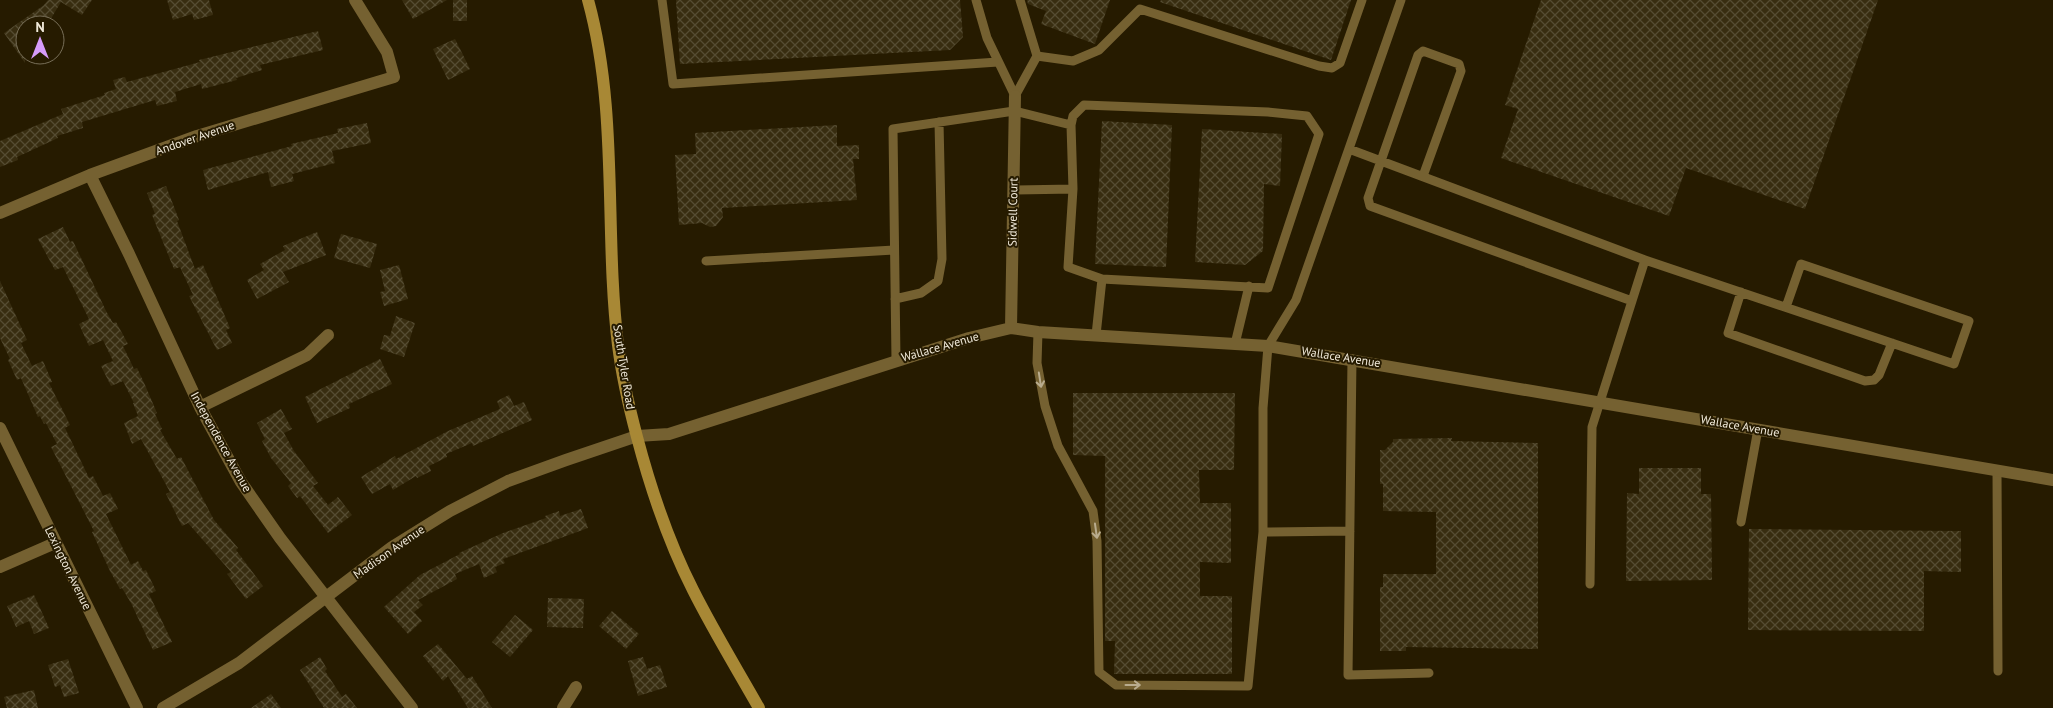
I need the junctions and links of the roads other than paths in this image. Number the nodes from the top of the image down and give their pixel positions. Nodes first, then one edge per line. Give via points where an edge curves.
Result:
1 (355, 0) edge
2 (588, 0) edge
3 (662, 0) edge
4 (976, 0) edge
5 (1020, 0) edge
6 (1362, 0) edge
7 (1401, 0) edge
8 (1037, 56) junction
9 (998, 62) junction
10 (1015, 96) junction
11 (1014, 111) junction
12 (939, 122) junction
13 (1071, 125) junction
14 (1349, 149) junction
15 (1381, 161) junction
16 (90, 175) junction
17 (1424, 176) junction
18 (1073, 189) junction
19 (1013, 190) junction
20 (0, 213) edge
21 (894, 250) junction
22 (1645, 260) junction
23 (706, 262) dead end
24 (1102, 279) junction
25 (1250, 286) junction
26 (1741, 292) junction
27 (895, 299) junction
28 (1632, 302) junction
29 (1786, 307) junction
30 (1011, 328) junction
31 (1038, 332) junction
32 (328, 335) dead end
33 (1096, 335) junction
34 (1892, 343) junction
35 (1235, 344) junction
36 (1268, 346) junction
37 (1352, 359) junction
38 (896, 360) junction
39 (1601, 402) junction
40 (200, 407) junction
41 (0, 428) edge
42 (1758, 429) junction
43 (637, 436) junction
44 (1997, 470) junction
45 (2053, 480) edge
46 (1742, 522) dead end
47 (1350, 531) junction
48 (1263, 532) junction
49 (55, 543) junction
50 (0, 567) edge
51 (1590, 584) dead end
52 (325, 598) junction
53 (1998, 671) dead end
54 (1430, 674) dead end
55 (576, 687) dead end
56 (137, 708) edge
57 (163, 708) edge
58 (412, 708) edge
59 (563, 708) edge
60 (759, 708) edge

1 - 16 street, Andover Avenue via 387,52 394,77 197,136
2 - 43 street, South Tyler Road via 606,122 618,345
3 - 9 lane via 672,84
4 - 9 lane
5 - 8 lane
6 - 8 lane via 1340,63 1332,68 1140,9 1099,50 1073,61
7 - 14 lane
8 - 10 lane
9 - 10 lane
10 - 11 street, Sidwell Court
11 - 12 lane
11 - 13 lane
11 - 19 street, Sidwell Court
12 - 21 lane via 892,129
12 - 27 lane via 942,259 938,281 921,293
13 - 18 lane
13 - 25 lane via 1073,116 1084,105 1307,116 1320,134 1268,288
14 - 15 lane
14 - 36 lane via 1296,300
15 - 17 lane
15 - 17 lane via 1418,55 1423,52 1459,64 1461,71
15 - 28 lane via 1368,198 1370,206
16 - 20 street, Andover Avenue
16 - 40 street, Independence Avenue
17 - 22 lane
18 - 19 lane
18 - 24 lane via 1068,267
19 - 30 street, Sidwell Court
21 - 23 lane
21 - 27 lane
22 - 26 lane
22 - 28 lane
24 - 25 lane
24 - 33 lane
25 - 35 lane
26 - 29 lane
26 - 34 lane via 1728,333 1865,381 1874,380 1879,375
27 - 38 lane
28 - 39 lane
29 - 34 lane
29 - 34 lane via 1801,264 1969,321 1954,364
30 - 31 street, Wallace Avenue
30 - 38 street, Wallace Avenue
31 - 33 street, Wallace Avenue
31 -> 48 lane via 1037,363 1044,406 1058,446 1093,511 1097,542 1099,672 1116,685 1248,686
32 - 40 street via 307,355
33 - 35 street, Wallace Avenue
35 - 36 street, Wallace Avenue
36 - 37 street, Wallace Avenue
36 - 48 lane via 1263,408
37 - 39 street, Wallace Avenue
37 - 47 lane
38 - 43 street, Wallace Avenue via 669,434
39 - 42 street, Wallace Avenue
39 - 51 lane via 1592,427
40 - 52 street, Independence Avenue via 241,482
41 - 49 street, Lexington Avenue
42 - 44 street, Wallace Avenue
42 - 46 lane
43 - 52 street, Madison Avenue via 508,481 392,547
43 - 60 street, South Tyler Road via 649,485 668,537 693,590
44 - 45 street, Wallace Avenue
44 - 53 lane
47 - 48 lane
47 - 54 lane via 1348,675
49 - 50 street
49 - 56 street, Lexington Avenue
52 - 57 street, Madison Avenue via 239,663
52 - 58 street, Independence Avenue
55 - 59 street

